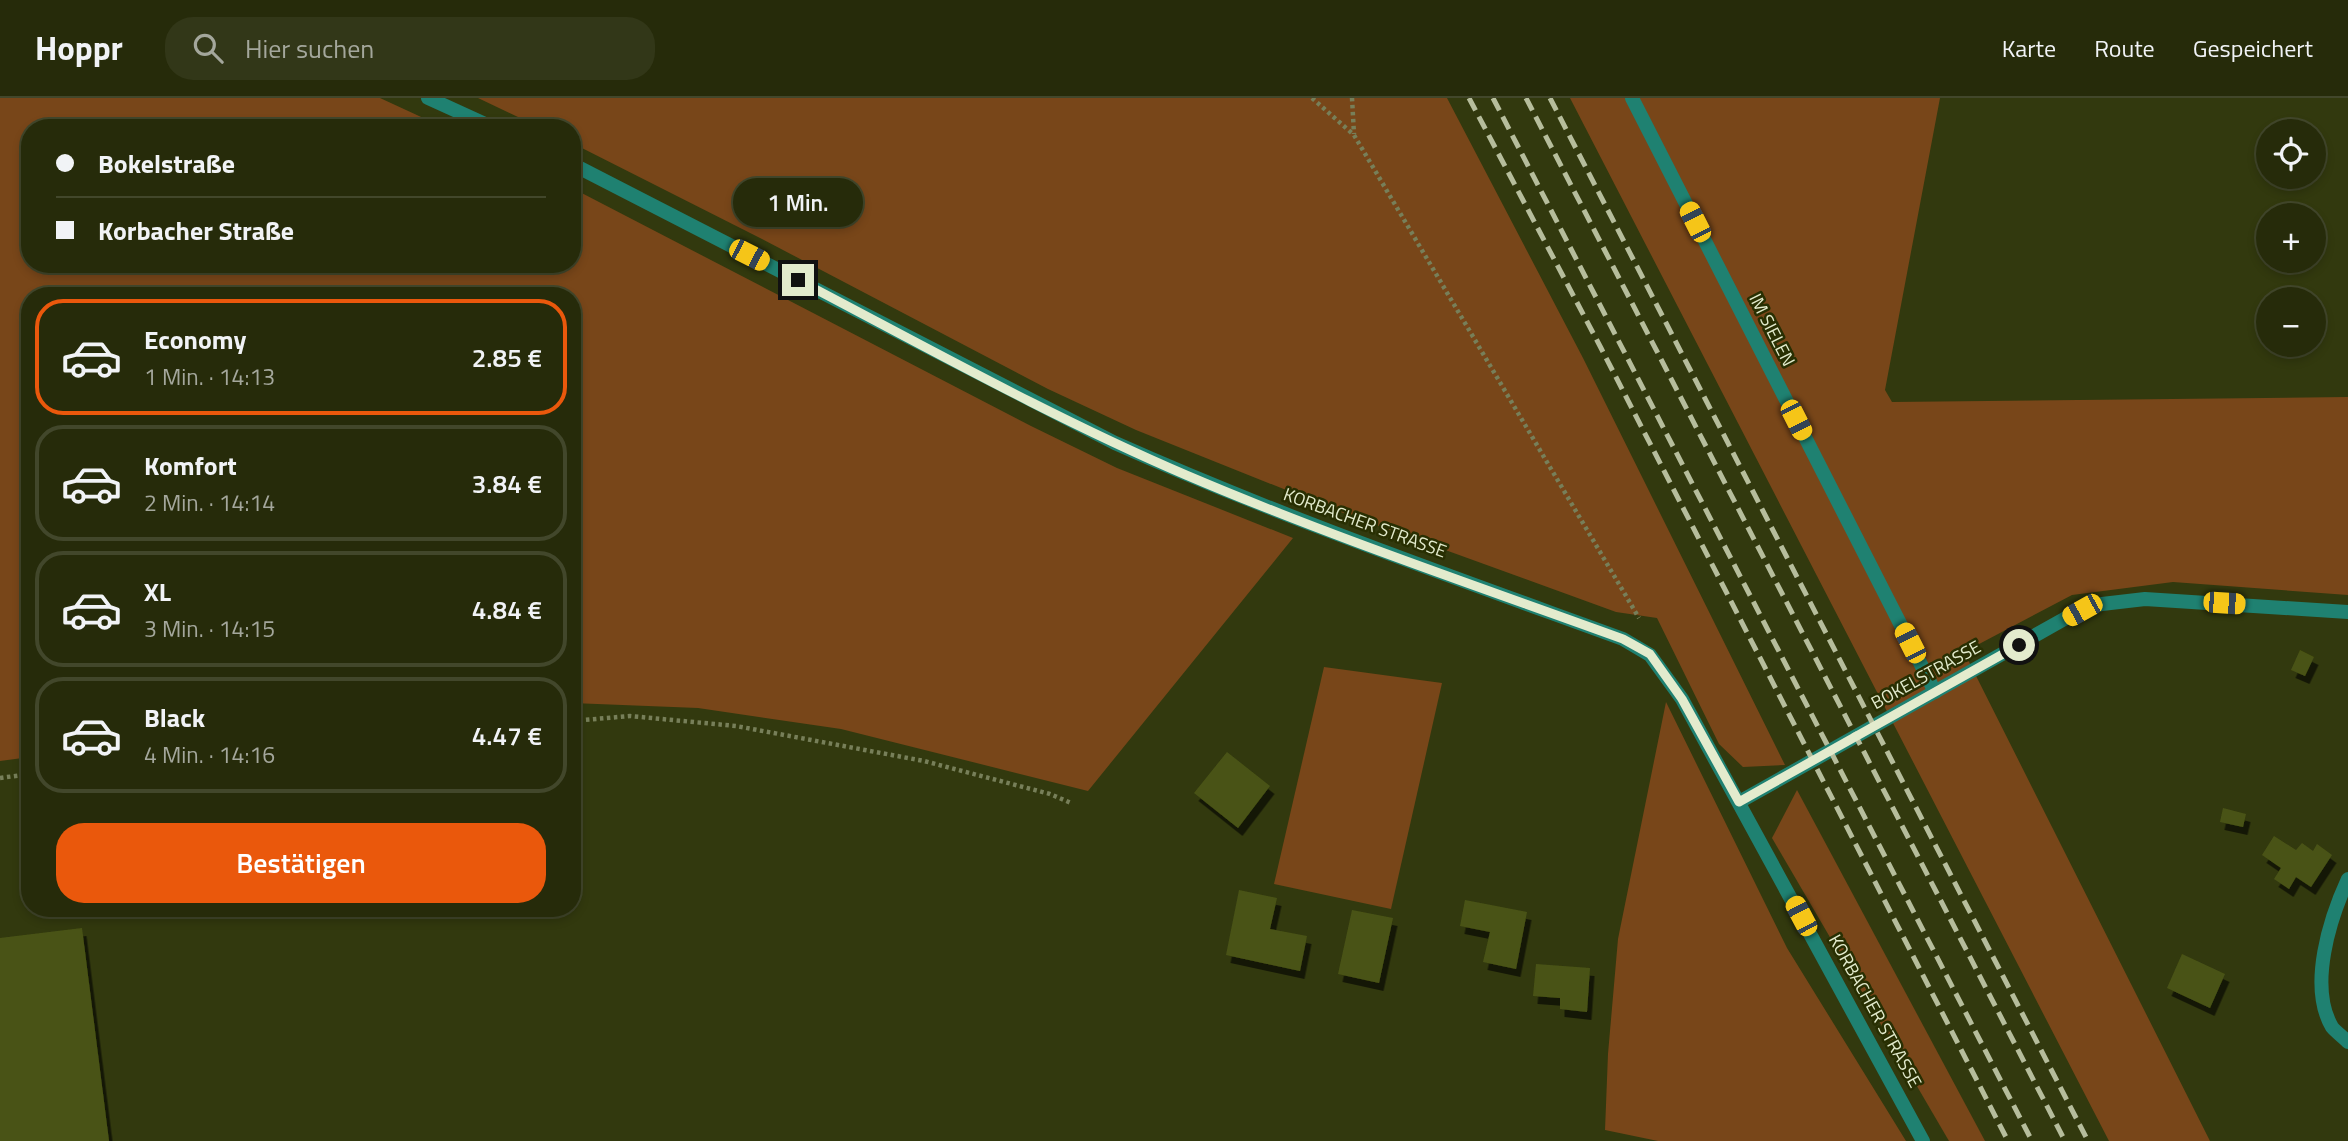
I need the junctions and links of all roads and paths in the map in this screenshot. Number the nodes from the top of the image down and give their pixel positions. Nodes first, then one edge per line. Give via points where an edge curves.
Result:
1 (428, 98) edge
2 (1312, 98) edge
3 (1352, 98) edge
4 (1632, 98) edge
5 (474, 119) edge
6 (1354, 135) junction
7 (581, 169) edge
8 (2348, 612) edge
9 (1650, 654) junction
10 (1935, 692) junction
11 (581, 720) edge
12 (21, 775) edge
13 (0, 778) edge
14 (1739, 802) junction
15 (1071, 803) dead end
16 (2348, 879) edge
17 (2348, 1042) edge
18 (1923, 1141) edge

1 - 5 street
2 - 6 path
3 - 6 path
4 - 10 street, IM SIELEN
6 - 9 path via 1651,638
7 - 9 street, KORBACHER STRASSE via 1115,443 1292,517 1623,639
8 - 10 street, BOKELSTRASSE via 2145,598 2102,604 2082,610
9 - 14 street, KORBACHER STRASSE via 1682,699
10 - 14 street, BOKELSTRASSE
11 - 15 path via 630,716 736,726 924,761
12 - 13 path
14 - 18 street, KORBACHER STRASSE
16 - 17 street via 2331,923 2322,987 2333,1029

